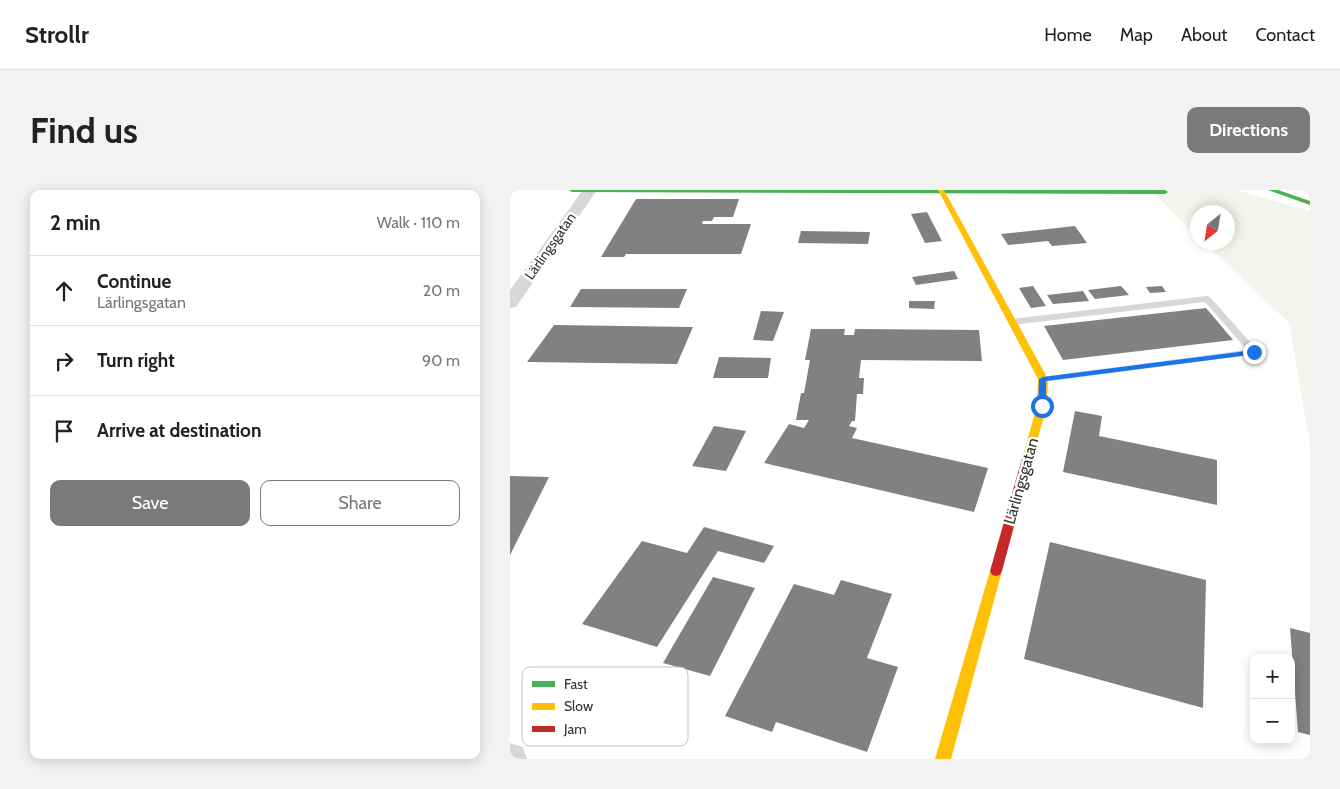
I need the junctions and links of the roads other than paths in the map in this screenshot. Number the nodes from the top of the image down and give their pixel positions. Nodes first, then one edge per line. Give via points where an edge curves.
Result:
1 (572, 190) edge
2 (590, 190) edge
3 (657, 190) edge
4 (1271, 190) edge
5 (1292, 190) edge
6 (942, 192) edge
7 (1164, 192) dead end
8 (1310, 196) edge
9 (1310, 202) edge
10 (510, 302) edge
11 (1012, 322) junction
12 (1043, 379) junction
13 (943, 759) edge

1 - 2 main road
2 - 3 main road
2 - 10 street, Lärlingsgatan
3 - 6 main road
4 - 9 main road
5 - 8 main road
6 - 7 main road
6 - 11 main road
11 - 12 main road
11 - 12 lane via 1207,299 1254,352
12 - 13 main road, Lärlingsgatan via 1042,406

